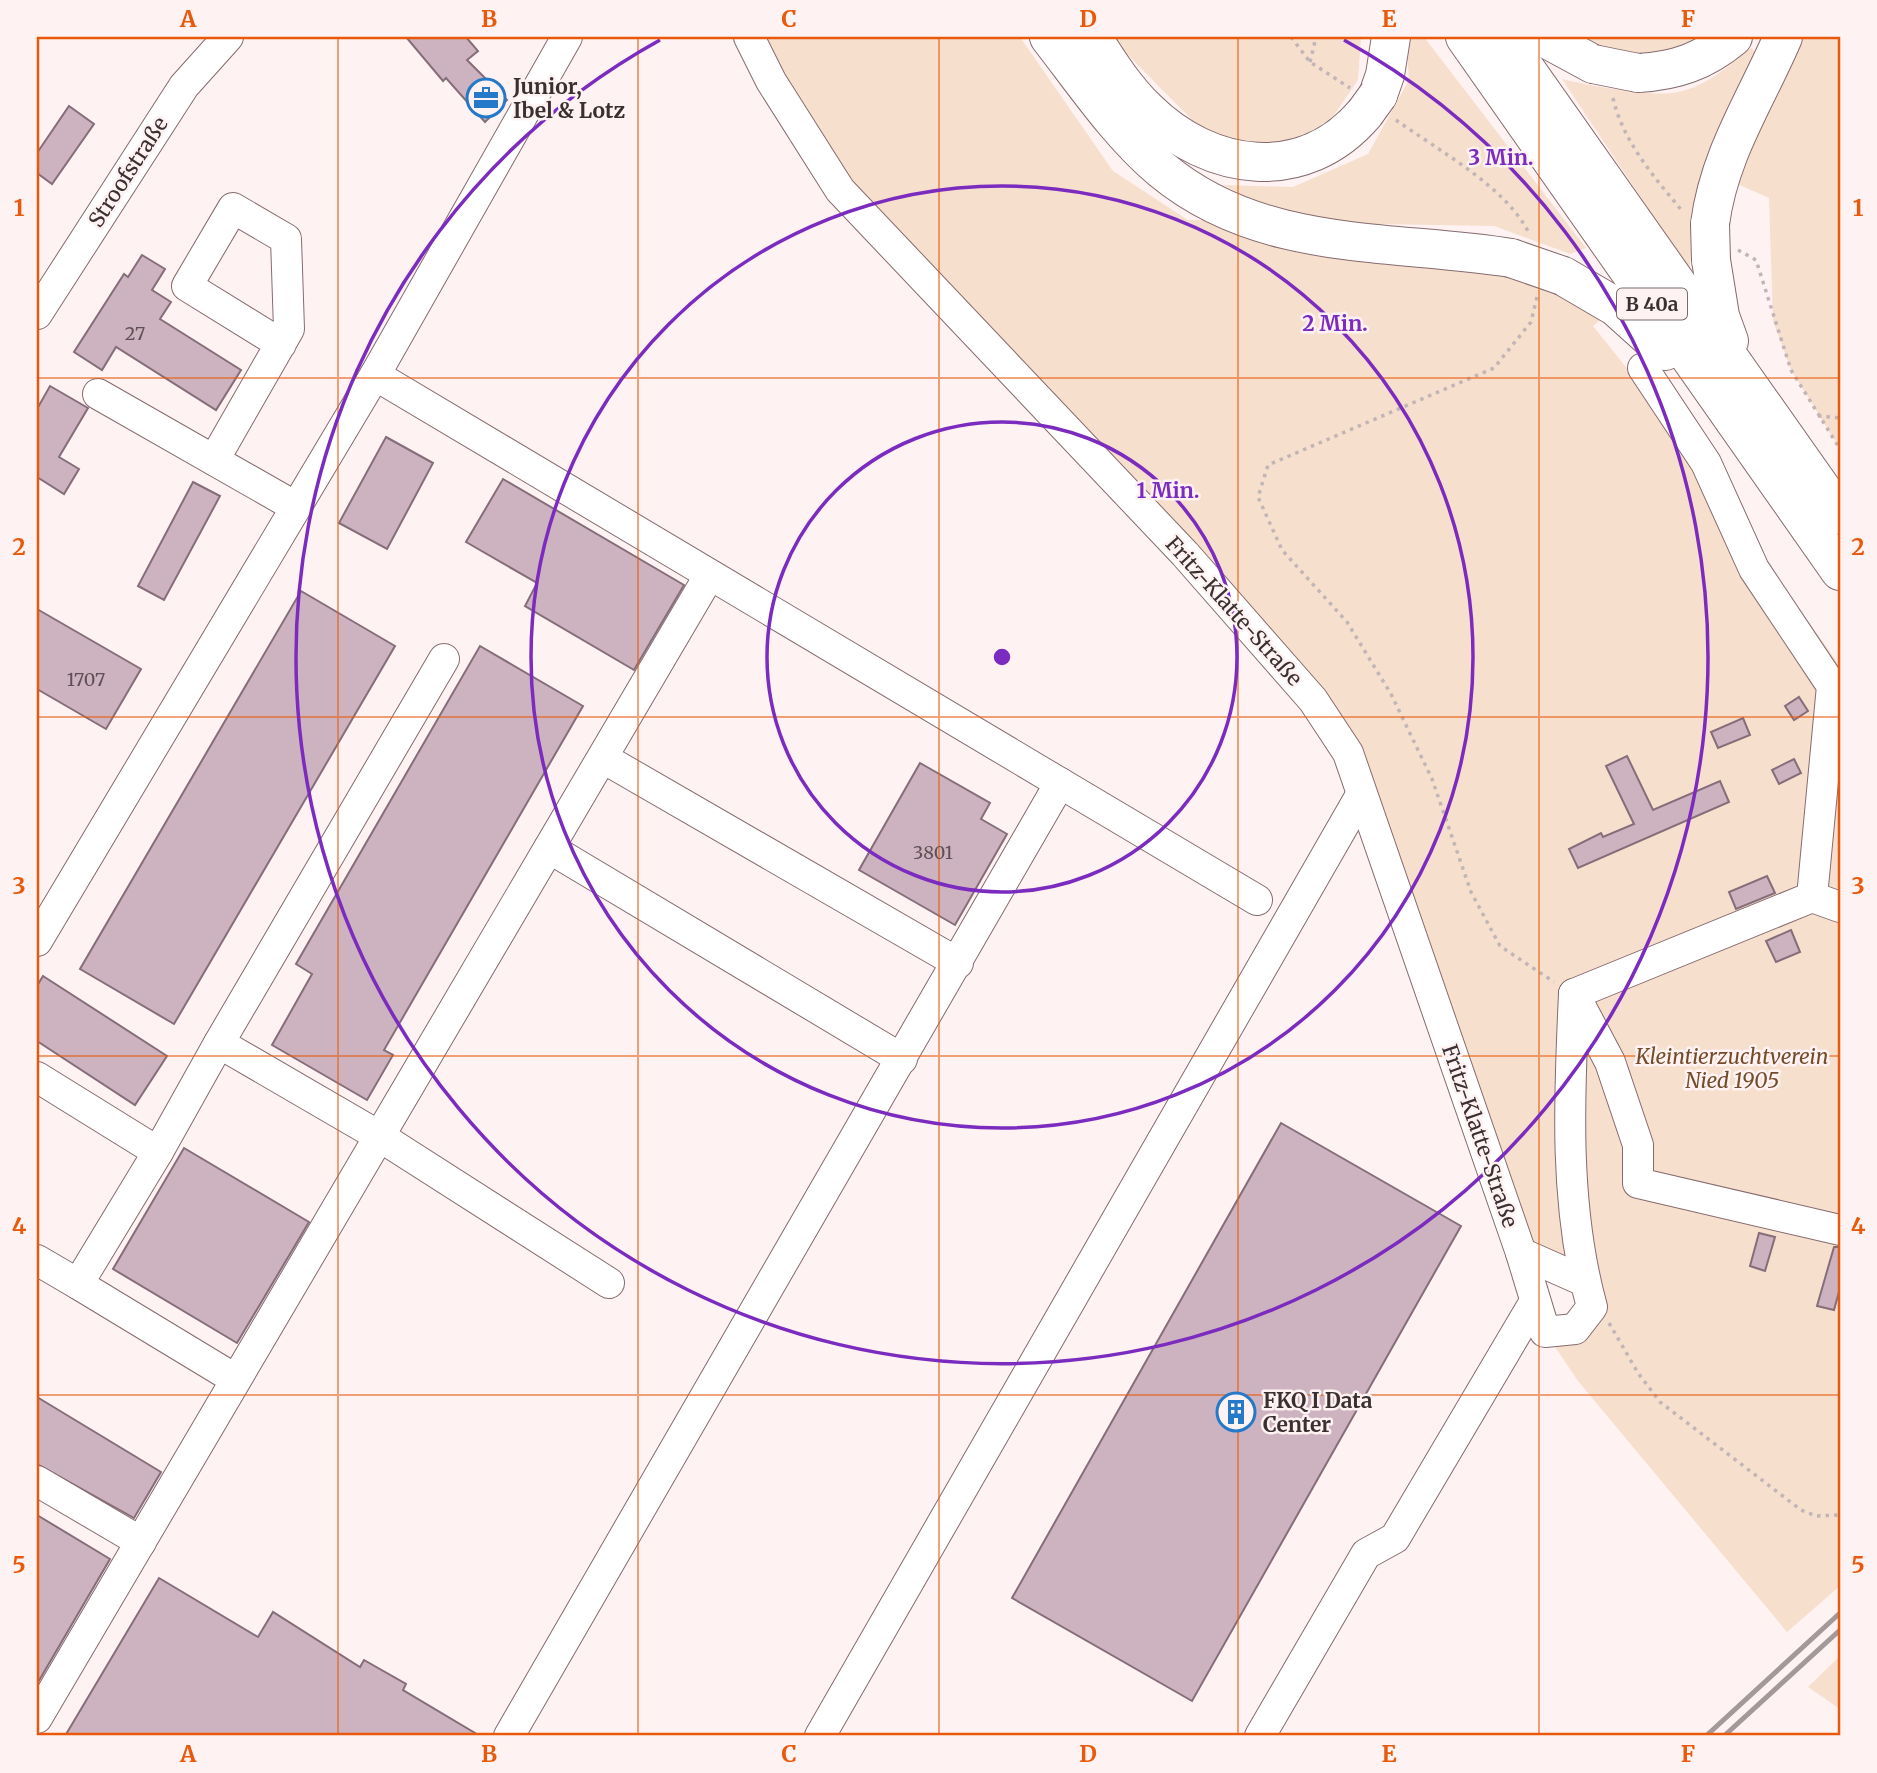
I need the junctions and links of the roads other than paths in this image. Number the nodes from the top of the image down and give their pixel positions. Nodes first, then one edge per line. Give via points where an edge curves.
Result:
1 (228, 37) edge
2 (567, 37) edge
3 (749, 37) edge
4 (1049, 37) edge
5 (1092, 37) edge
6 (1391, 37) edge
7 (1465, 37) edge
8 (1503, 37) edge
9 (1543, 37) edge
10 (1733, 37) edge
11 (1783, 37) edge
12 (37, 314) edge
13 (281, 344) dead end
14 (1643, 369) dead end
15 (375, 375) junction
16 (1730, 388) junction
17 (98, 394) dead end
18 (214, 460) junction
19 (296, 507) junction
20 (1840, 514) edge
21 (1840, 571) edge
22 (709, 576) junction
23 (444, 659) dead end
24 (603, 758) junction
25 (1060, 783) junction
26 (1361, 795) junction
27 (549, 849) junction
28 (1812, 897) junction
29 (1257, 900) dead end
30 (1840, 907) edge
31 (37, 941) edge
32 (958, 963) junction
33 (1574, 994) junction
34 (219, 1043) junction
35 (902, 1059) junction
36 (37, 1077) edge
37 (379, 1136) junction
38 (158, 1152) junction
39 (1840, 1230) edge
40 (1521, 1253) junction
41 (37, 1260) edge
42 (609, 1283) dead end
43 (78, 1284) junction
44 (1588, 1294) junction
45 (1534, 1303) junction
46 (234, 1379) junction
47 (37, 1481) edge
48 (141, 1542) junction
49 (37, 1718) edge
50 (509, 1736) edge
51 (820, 1736) edge
52 (1260, 1736) edge

1 - 12 street, Stroofstraße via 184,86
2 - 15 street
3 - 26 street, Fritz-Klatte-Straße via 840,190 1185,554 1313,700 1348,753
4 - 16 highway, bridge via 1138,146 1162,169 1218,206 1249,220 1320,238 1522,249 1551,281 1616,307
5 - 6 highway via 1126,86 1167,128 1230,158 1252,162 1296,159 1335,142 1370,102 1385,75
7 - 16 highway, B 40a
8 - 16 highway, B 40a
9 - 10 highway via 1614,75 1691,64
11 - 16 highway via 1729,146 1713,202 1710,237
13 - 18 street
14 - 28 street via 1706,463 1754,569 1832,687
15 - 19 street
15 - 22 street
16 - 20 highway, B 40a
16 - 21 highway, B 40a
17 - 18 street
18 - 19 street
19 - 31 street
22 - 24 street
22 - 25 street
23 - 34 street
24 - 27 street
24 - 32 street
25 - 29 street
25 - 32 street
26 - 40 street, Fritz-Klatte-Straße
26 - 51 street
27 - 35 street
27 - 37 street
28 - 30 street
28 - 33 street
32 - 35 street
33 - 39 street via 1614,1074 1638,1145 1638,1183
33 - 44 street via 1572,1181
34 - 37 street
34 - 38 street
35 - 50 street
36 - 38 street
37 - 42 street
37 - 46 street
38 - 43 street
40 - 44 street, Fritz-Klatte-Straße
40 - 45 street, Fritz-Klatte-Straße
41 - 43 street
43 - 46 street
44 - 45 street, Fritz-Klatte-Straße via 1575,1329 1545,1332
45 - 52 street via 1395,1538 1366,1554
46 - 48 street
47 - 48 street
48 - 49 street

